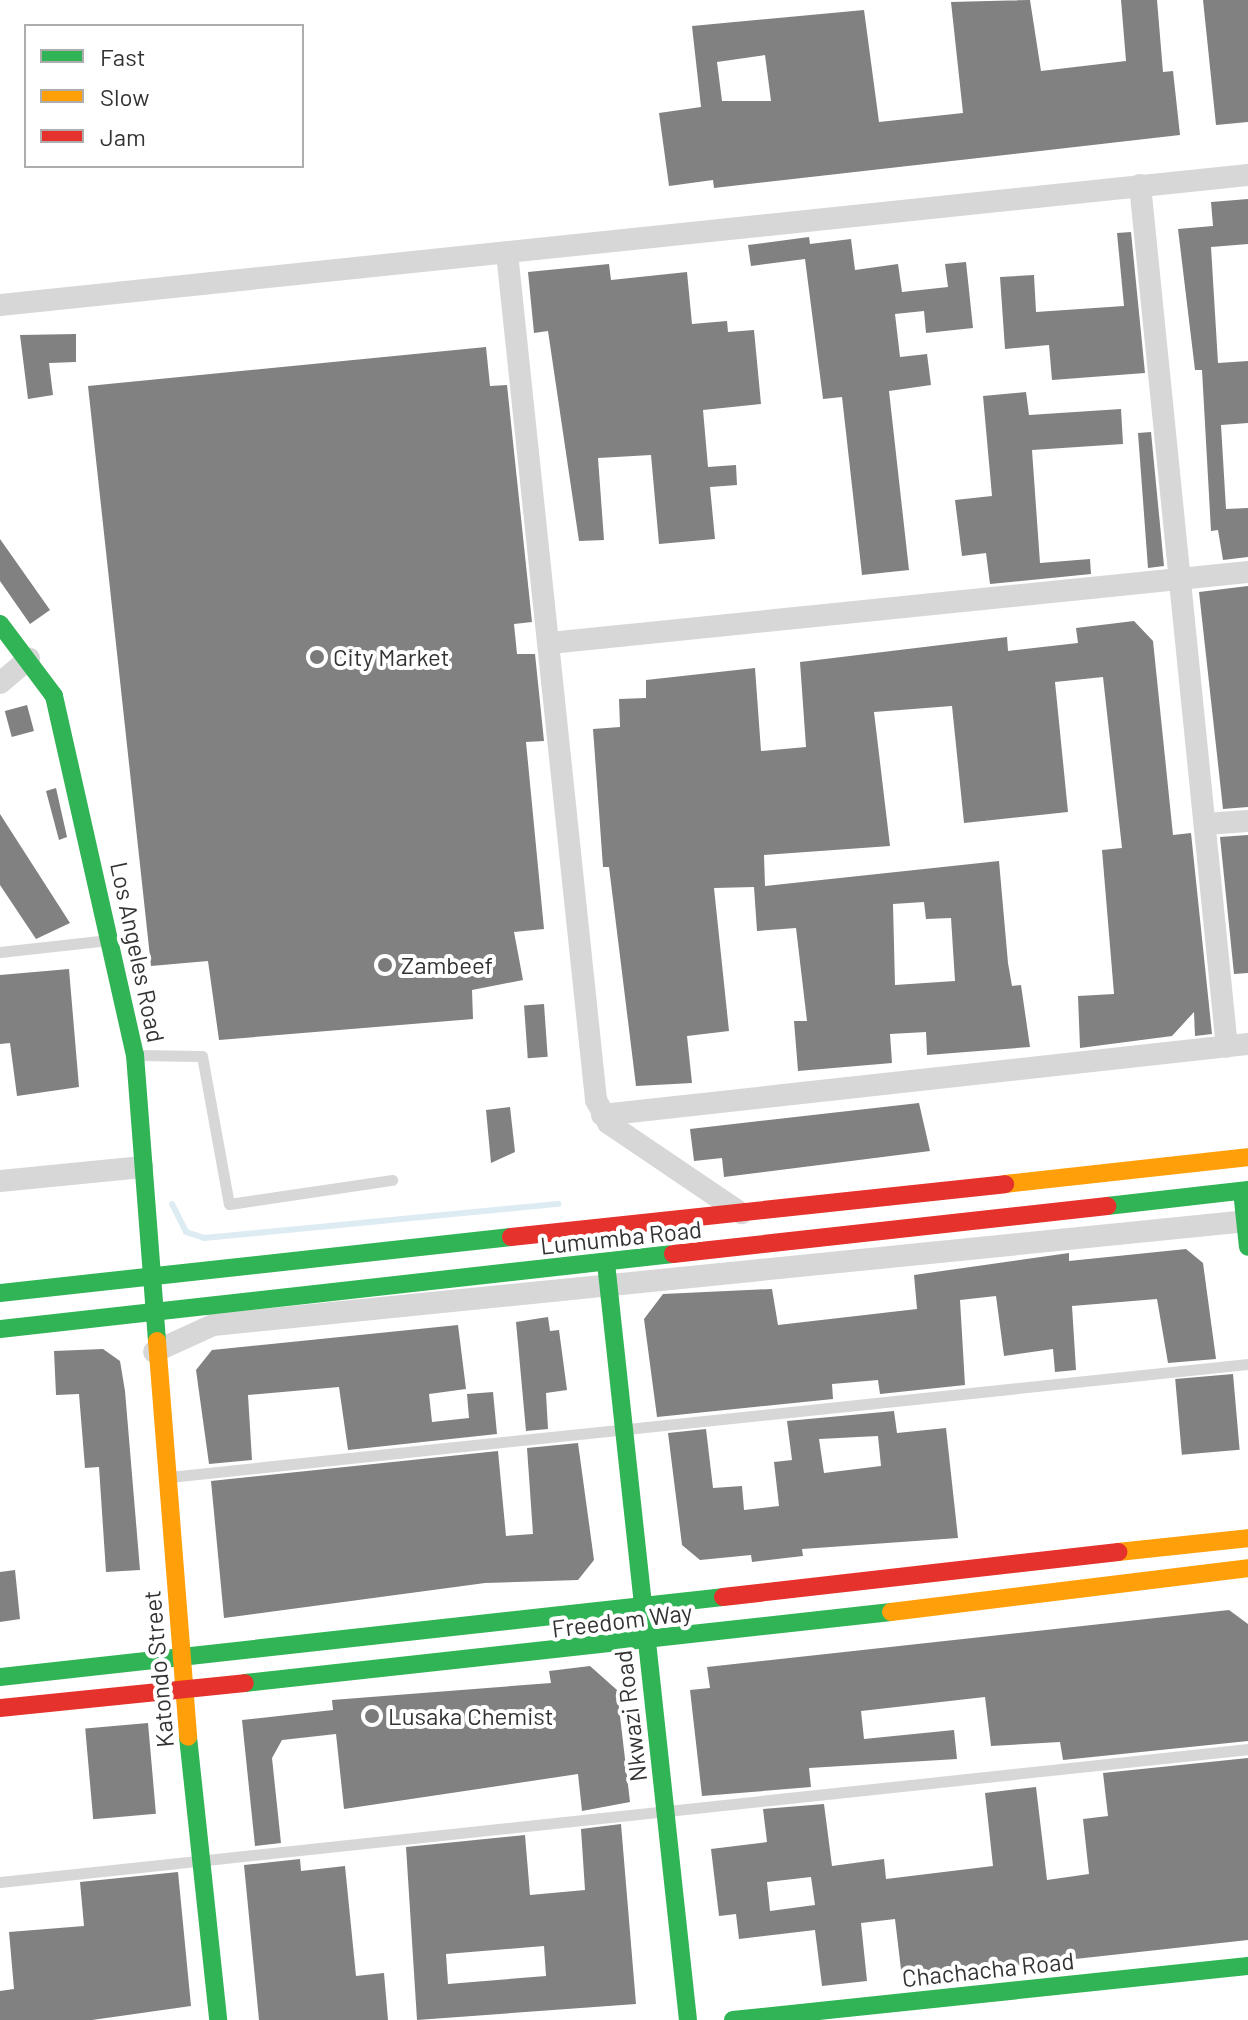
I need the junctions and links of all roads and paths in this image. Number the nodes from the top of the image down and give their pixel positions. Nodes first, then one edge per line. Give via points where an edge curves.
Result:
1 (1248, 175) edge
2 (1140, 185) junction
3 (507, 253) junction
4 (0, 305) edge
5 (1248, 572) edge
6 (1182, 579) junction
7 (0, 624) edge
8 (550, 643) junction
9 (29, 659) junction
10 (0, 683) edge
11 (1248, 821) edge
12 (1205, 824) junction
13 (112, 939) junction
14 (0, 952) edge
15 (1237, 1046) edge
16 (135, 1055) junction
17 (602, 1115) junction
18 (1248, 1157) edge
19 (142, 1167) junction
20 (392, 1180) dead end
21 (0, 1181) edge
22 (1245, 1190) edge
23 (741, 1213) junction
24 (1246, 1221) edge
25 (1248, 1247) edge
26 (149, 1274) junction
27 (607, 1274) junction
28 (0, 1293) edge
29 (151, 1313) junction
30 (0, 1329) edge
31 (154, 1352) junction
32 (1248, 1364) edge
33 (623, 1426) junction
34 (165, 1477) junction
35 (1248, 1538) edge
36 (1248, 1568) edge
37 (639, 1608) junction
38 (645, 1642) junction
39 (180, 1655) junction
40 (0, 1677) edge
41 (183, 1692) junction
42 (0, 1708) edge
43 (1248, 1749) edge
44 (665, 1810) junction
45 (201, 1863) junction
46 (0, 1882) edge
47 (1248, 1966) edge
48 (218, 2020) edge
49 (688, 2020) edge
50 (733, 2020) edge

1 - 2 street
2 - 3 street
2 - 6 street
3 - 4 street
3 - 8 street
5 - 6 street
6 - 8 street
6 - 12 street
7 - 9 main road, Los Angeles Road
8 - 17 street
9 - 10 street
9 - 13 main road, Los Angeles Road via 54,696
11 - 12 street
12 - 15 street
13 - 14 lane
13 - 16 main road, Los Angeles Road
15 - 17 street
16 - 19 main road, Los Angeles Road
16 - 20 lane via 202,1056 229,1204
17 - 23 street
18 - 23 main road, Lumumba Road
19 - 21 street
19 - 26 main road, Los Angeles Road
22 - 24 main road
22 - 27 main road, Lumumba Road
23 - 26 main road, Lumumba Road
24 - 25 main road
24 - 27 street
26 - 28 main road, Lumumba Road
26 - 29 main road, Los Angeles Road
27 - 29 main road, Lumumba Road
27 - 31 street via 213,1325
27 - 33 main road, Nkwazi Road
29 - 30 main road, Lumumba Road
29 - 31 main road, Katondo Street
31 - 34 main road, Katondo Street
32 - 33 lane
33 - 34 lane
33 - 37 main road, Nkwazi Road
34 - 39 main road, Katondo Street
35 - 37 main road, Freedom Way
36 - 38 main road, Freedom Way
37 - 38 main road, Nkwazi Road
37 - 39 main road, Freedom Way
38 - 41 main road, Freedom Way
38 - 44 main road, Nkwazi Road
39 - 40 main road, Freedom Way
39 - 41 main road, Katondo Street
41 - 42 main road, Freedom Way
41 - 45 main road, Katondo Street
43 - 44 lane
44 - 45 lane
44 - 49 main road, Nkwazi Road
45 - 46 lane
45 - 48 main road, Katondo Street
47 - 50 main road, Chachacha Road

